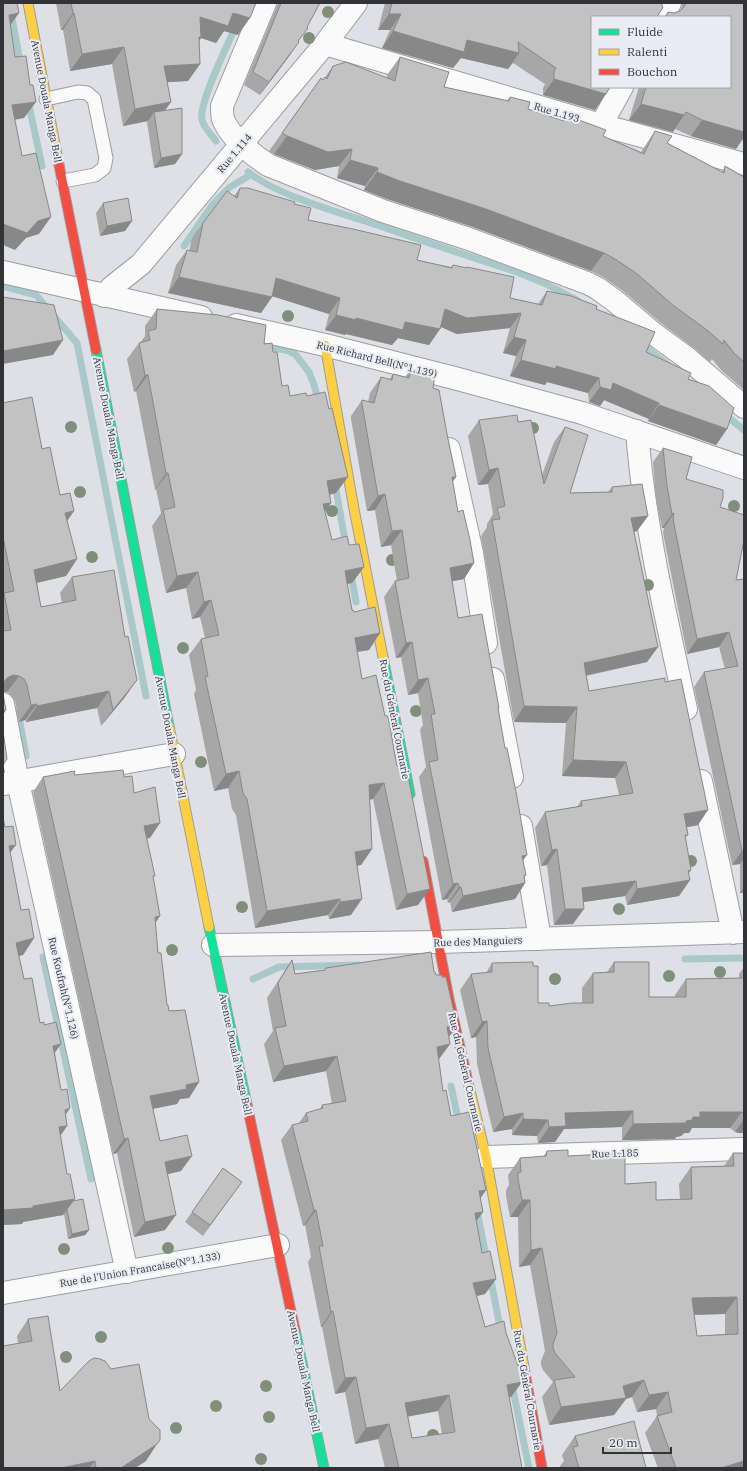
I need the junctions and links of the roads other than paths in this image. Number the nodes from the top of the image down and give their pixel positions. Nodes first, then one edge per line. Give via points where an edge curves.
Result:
1 (28, 3) edge
2 (265, 3) edge
3 (356, 3) edge
4 (670, 3) edge
5 (663, 16) edge
6 (325, 44) junction
7 (621, 88) edge
8 (46, 99) junction
9 (601, 125) junction
10 (242, 144) junction
11 (744, 164) edge
12 (63, 181) junction
13 (3, 272) edge
14 (95, 294) junction
15 (325, 345) junction
16 (435, 373) junction
17 (439, 396) edge
18 (744, 407) edge
19 (637, 430) junction
20 (446, 433) edge
21 (744, 468) edge
22 (3, 704) edge
23 (690, 725) edge
24 (174, 754) junction
25 (698, 764) edge
26 (11, 783) edge
27 (412, 803) edge
28 (421, 849) edge
29 (739, 932) edge
30 (540, 939) junction
31 (439, 942) junction
32 (213, 945) junction
33 (744, 1148) edge
34 (486, 1158) junction
35 (278, 1245) junction
36 (127, 1272) junction
37 (3, 1293) edge
38 (324, 1468) edge
39 (542, 1468) edge

1 - 8 street, Avenue Douala Manga Bell
2 - 10 street via 222,106 223,119
3 - 6 street, Rue 1.114
4 - 5 street
6 - 9 street, Rue 1.193
6 - 10 street, Rue 1.114
7 - 9 street
8 - 12 street, Avenue Douala Manga Bell
8 - 12 lane via 78,92 87,93 94,98 106,158 104,168 95,175
9 - 11 street, Rue 1.193
10 - 14 street, Rue 1.114 via 141,264 112,287
10 - 18 street via 268,165 383,211 513,254 597,288 687,358
12 - 14 street, Avenue Douala Manga Bell
13 - 14 street, Rue Richard Bell(N°1.139)
14 - 15 street, Rue Richard Bell(N°1.139)
14 - 24 street, Avenue Douala Manga Bell
15 - 16 street, Rue Richard Bell(N°1.139)
15 - 27 street, Rue du Général Cournarie via 354,509
16 - 17 street
16 - 19 street, Rue Richard Bell(N°1.139)
19 - 21 street, Rue Richard Bell(N°1.139)
19 - 23 street via 644,502
20 - 30 street via 472,553
22 - 26 street, Rue Koufrah(N°1.126)
24 - 26 street
24 - 32 street, Avenue Douala Manga Bell
25 - 29 street
26 - 36 street, Rue Koufrah(N°1.126)
28 - 31 street, Rue du Général Cournarie
29 - 30 street, Rue des Manguiers
30 - 31 street, Rue des Manguiers
31 - 32 street, Rue des Manguiers
31 - 34 street, Rue du Général Cournarie via 449,998
32 - 35 street, Avenue Douala Manga Bell
33 - 34 street, Rue 1.185
34 - 39 street, Rue du Général Cournarie
35 - 36 street, Rue de l'Union Francaise(N°1.133)
35 - 38 street, Avenue Douala Manga Bell
36 - 37 street, Rue de l'Union Francaise(N°1.133)

